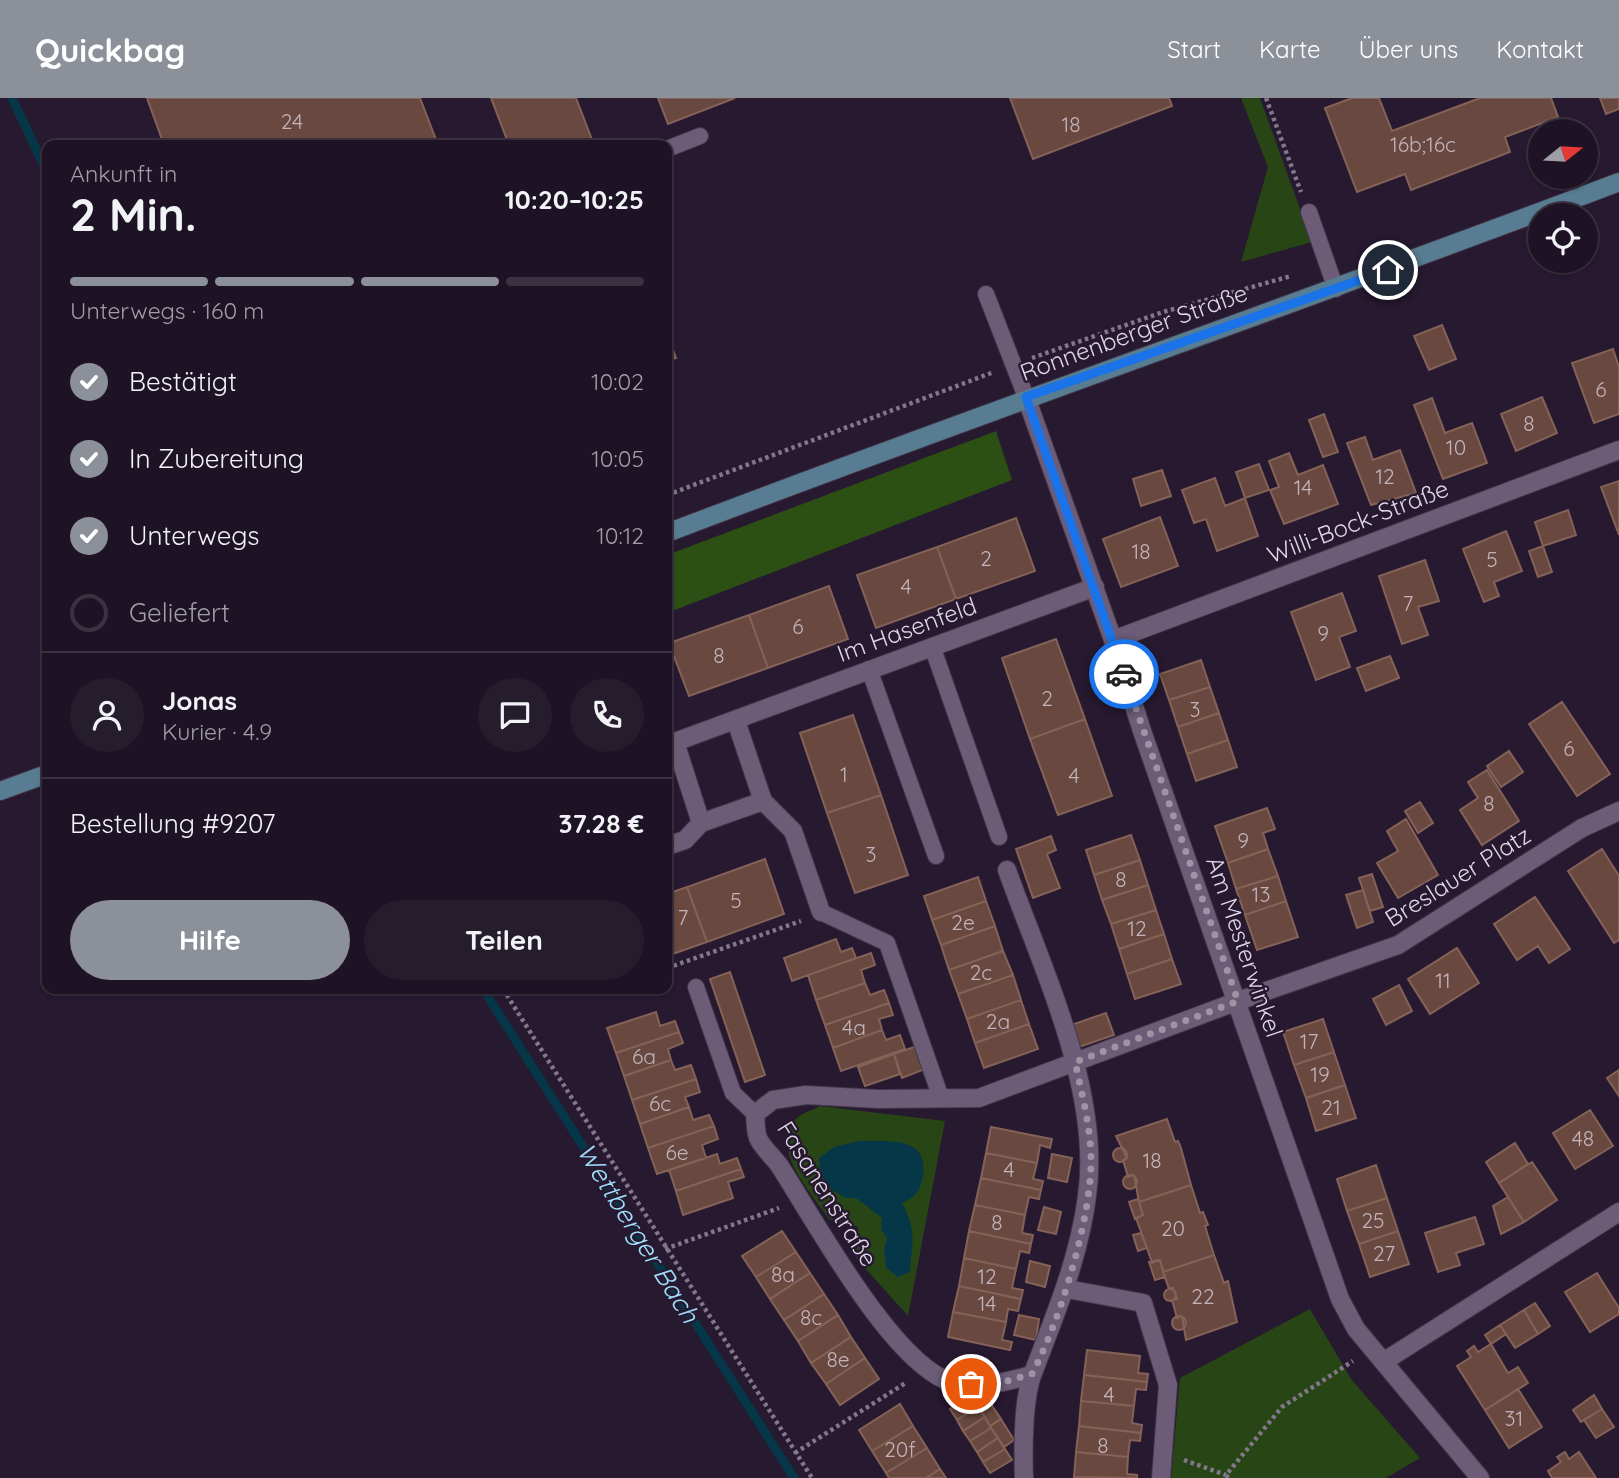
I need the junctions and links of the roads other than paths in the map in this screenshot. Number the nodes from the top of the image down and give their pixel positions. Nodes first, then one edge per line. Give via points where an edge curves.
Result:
1 (700, 136) dead end
2 (672, 147) edge
3 (1619, 182) edge
4 (1309, 212) road end
5 (1336, 289) junction
6 (986, 293) dead end
7 (1026, 397) junction
8 (1619, 450) edge
9 (672, 531) edge
10 (1095, 587) junction
11 (1113, 640) junction
12 (932, 646) junction
13 (869, 670) junction
14 (736, 721) junction
15 (42, 776) edge
16 (0, 791) edge
17 (763, 801) junction
18 (1619, 811) edge
19 (701, 822) junction
20 (999, 837) dead end
21 (672, 844) edge
22 (936, 856) dead end
23 (1007, 870) dead end
24 (821, 912) joint
25 (696, 987) dead end
26 (1238, 1001) junction
27 (1075, 1062) junction
28 (941, 1098) junction
29 (755, 1114) junction
30 (1619, 1212) edge
31 (1066, 1289) junction
32 (1377, 1355) junction
33 (1032, 1374) junction
34 (1024, 1478) edge
35 (1161, 1478) edge
36 (1480, 1478) edge

1 - 2 lane
3 - 5 street, Ronnenberger Straße
4 - 5 lane
5 - 7 street, Ronnenberger Straße
6 - 7 lane
7 - 9 street, Ronnenberger Straße
7 - 10 street, Am Mesterwinkel
8 - 11 street, Willi-Bock-Straße
10 - 11 street, Am Mesterwinkel
10 - 12 street, Im Hasenfeld
11 - 26 street, Am Mesterwinkel
12 - 13 street, Im Hasenfeld
12 - 20 lane
13 - 14 street, Im Hasenfeld
13 - 22 lane
14 - 17 street
14 - 19 street, Im Hasenfeld via 675,742
15 - 16 street
17 - 19 street
17 - 24 street via 793,831
18 - 26 street, Breslauer Platz via 1582,828 1398,945
19 - 21 street via 685,840
23 - 27 street
24 - 28 lane via 887,943
25 - 29 lane via 733,1093
26 - 27 street, Fasanenstraße
26 - 32 street, Am Mesterwinkel via 1340,1299
27 - 28 street, Fasanenstraße via 979,1098
27 - 31 street via 1089,1123 1091,1160
28 - 29 street, Fasanenstraße via 806,1095 773,1100
29 - 33 street, Fasanenstraße via 758,1139 877,1318 928,1368 952,1383 989,1386
30 - 32 street
31 - 33 street
31 - 35 street via 1143,1303 1168,1385
32 - 36 street, Am Mesterwinkel
33 - 34 street

